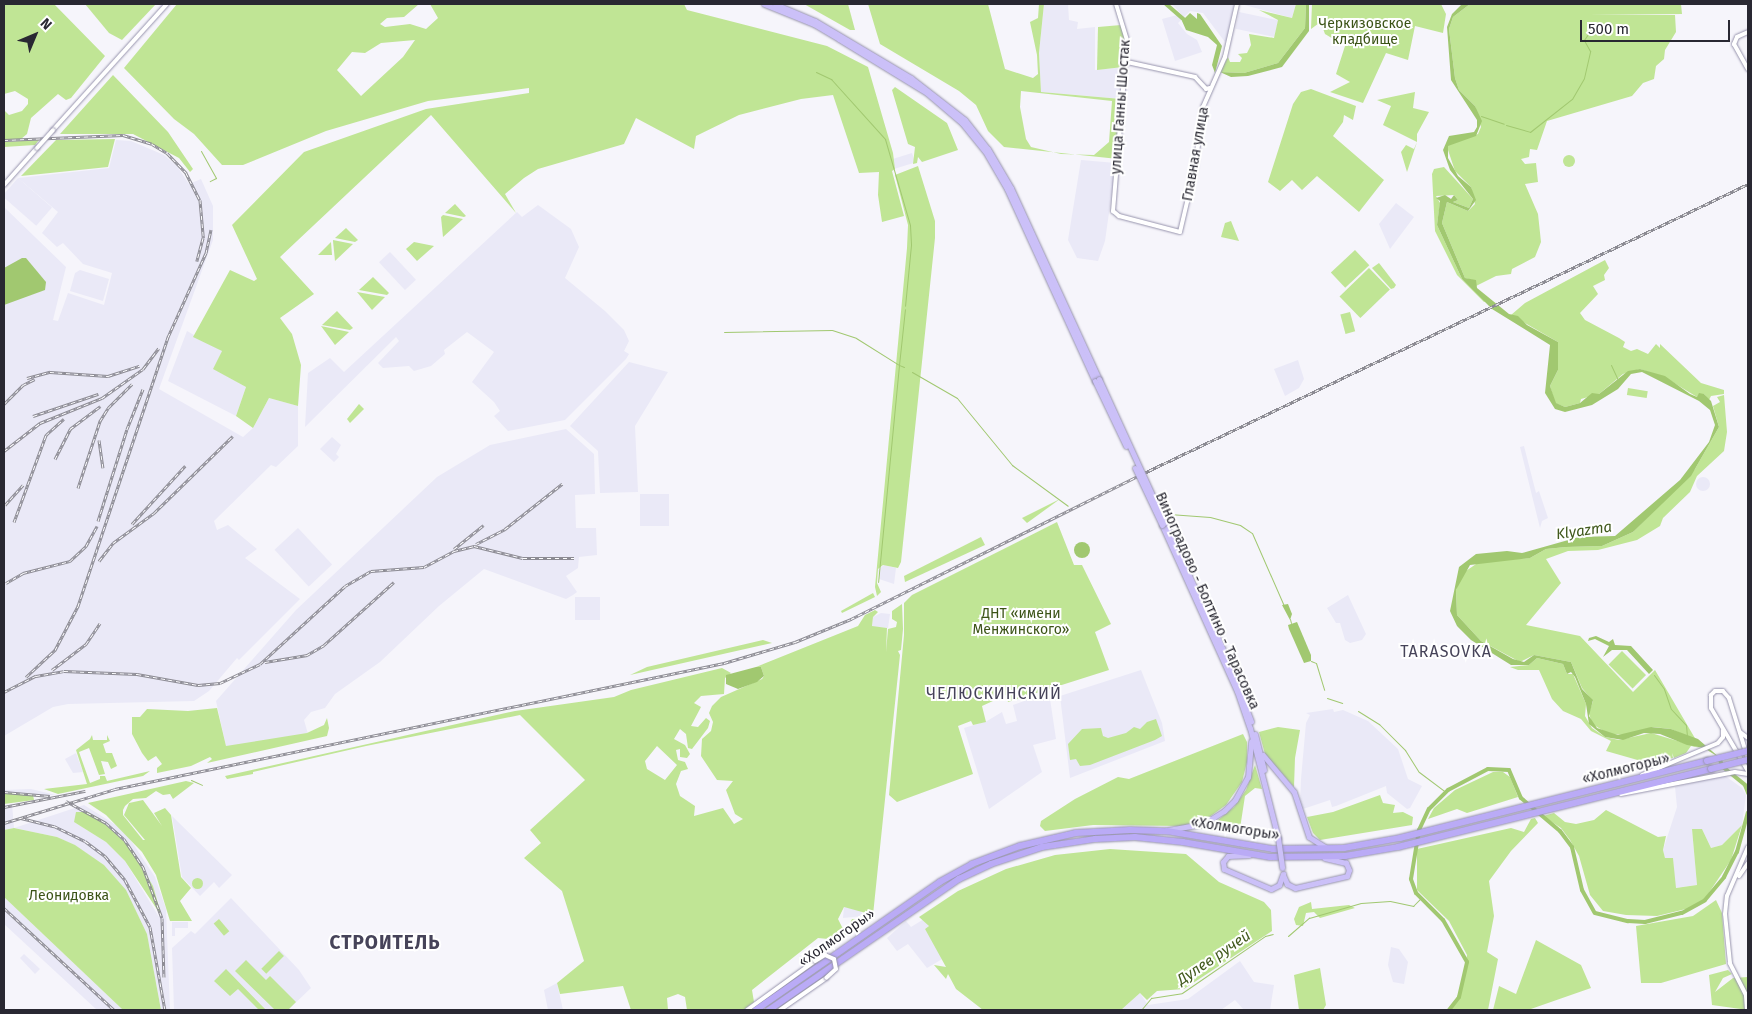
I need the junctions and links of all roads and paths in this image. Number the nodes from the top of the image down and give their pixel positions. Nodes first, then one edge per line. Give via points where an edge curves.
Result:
1 (167, 4) edge
2 (764, 4) edge
3 (775, 4) edge
4 (1116, 4) edge
5 (1237, 4) edge
6 (1748, 32) edge
7 (1127, 62) junction
8 (1748, 69) edge
9 (1210, 88) junction
10 (980, 142) junction
11 (4, 185) edge
12 (1180, 232) joint
13 (1163, 524) junction
14 (1720, 721) junction
15 (1250, 728) junction
16 (1738, 728) junction
17 (1748, 738) edge
18 (1258, 744) junction
19 (1748, 751) edge
20 (1748, 759) edge
21 (1748, 773) edge
22 (1612, 786) junction
23 (1609, 794) junction
24 (1270, 805) junction
25 (1161, 831) junction
26 (1748, 847) edge
27 (1336, 849) junction
28 (1261, 856) junction
29 (1325, 858) junction
30 (1748, 863) edge
31 (1283, 871) junction
32 (1732, 886) junction
33 (747, 1010) edge
34 (756, 1010) edge
35 (769, 1010) edge
36 (780, 1010) edge
37 (1747, 1010) edge

1 - 11 main road, bridge
2 - 10 main road, Виноградово - Болтино - Тарасовка via 814,24 909,81 945,108
3 - 10 main road, Виноградово - Болтино - Тарасовка via 815,21 930,90 964,120
4 - 7 main road, улица Ганны Шостак via 1126,31
5 - 9 main road, Главная улица via 1221,66
6 - 8 main road via 1737,37 1734,44
7 - 9 main road via 1196,77 1205,88
7 - 12 main road, улица Ганны Шостак via 1113,211 1119,216
9 - 12 main road, Главная улица
10 - 13 main road, Виноградово - Болтино - Тарасовка, bridge via 993,160
13 - 15 main road, Виноградово - Болтино - Тарасовка via 1230,673
13 - 18 main road, Виноградово - Болтино - Тарасовка via 1236,680
14 - 16 main road via 1710,700 1713,692 1718,690 1728,696
14 - 21 main road
14 - 22 main road via 1724,735 1718,743
15 - 24 main road, Виноградово - Болтино - Тарасовка
15 - 25 main road via 1251,765 1235,800 1224,812 1203,824
16 - 17 main road via 1742,736
16 - 20 main road
18 - 24 main road, Виноградово - Болтино - Тарасовка
18 - 27 main road via 1266,762 1294,792 1309,836 1316,844
19 - 22 highway, «Холмогоры», bridge
20 - 23 highway, «Холмогоры», bridge
21 - 23 main road via 1735,772
22 - 27 highway, «Холмогоры» via 1434,830
23 - 29 highway, «Холмогоры» via 1407,844
24 - 31 main road, bridge
25 - 27 highway, «Холмогоры» via 1273,849
25 - 34 highway, «Холмогоры» via 1076,833 988,857 940,882
26 - 32 main road
28 - 29 highway, «Холмогоры»
28 - 31 main road via 1230,855 1223,867 1229,874 1271,889 1279,885
28 - 35 highway, «Холмогоры» via 1134,837 1077,840 1025,852 975,871 944,888
29 - 31 main road via 1346,863 1347,876 1295,888 1287,884
30 - 32 main road
32 - 37 main road via 1725,904 1729,959 1746,995
33 - 36 main road, bridge via 815,961 826,955 834,959 836,969

